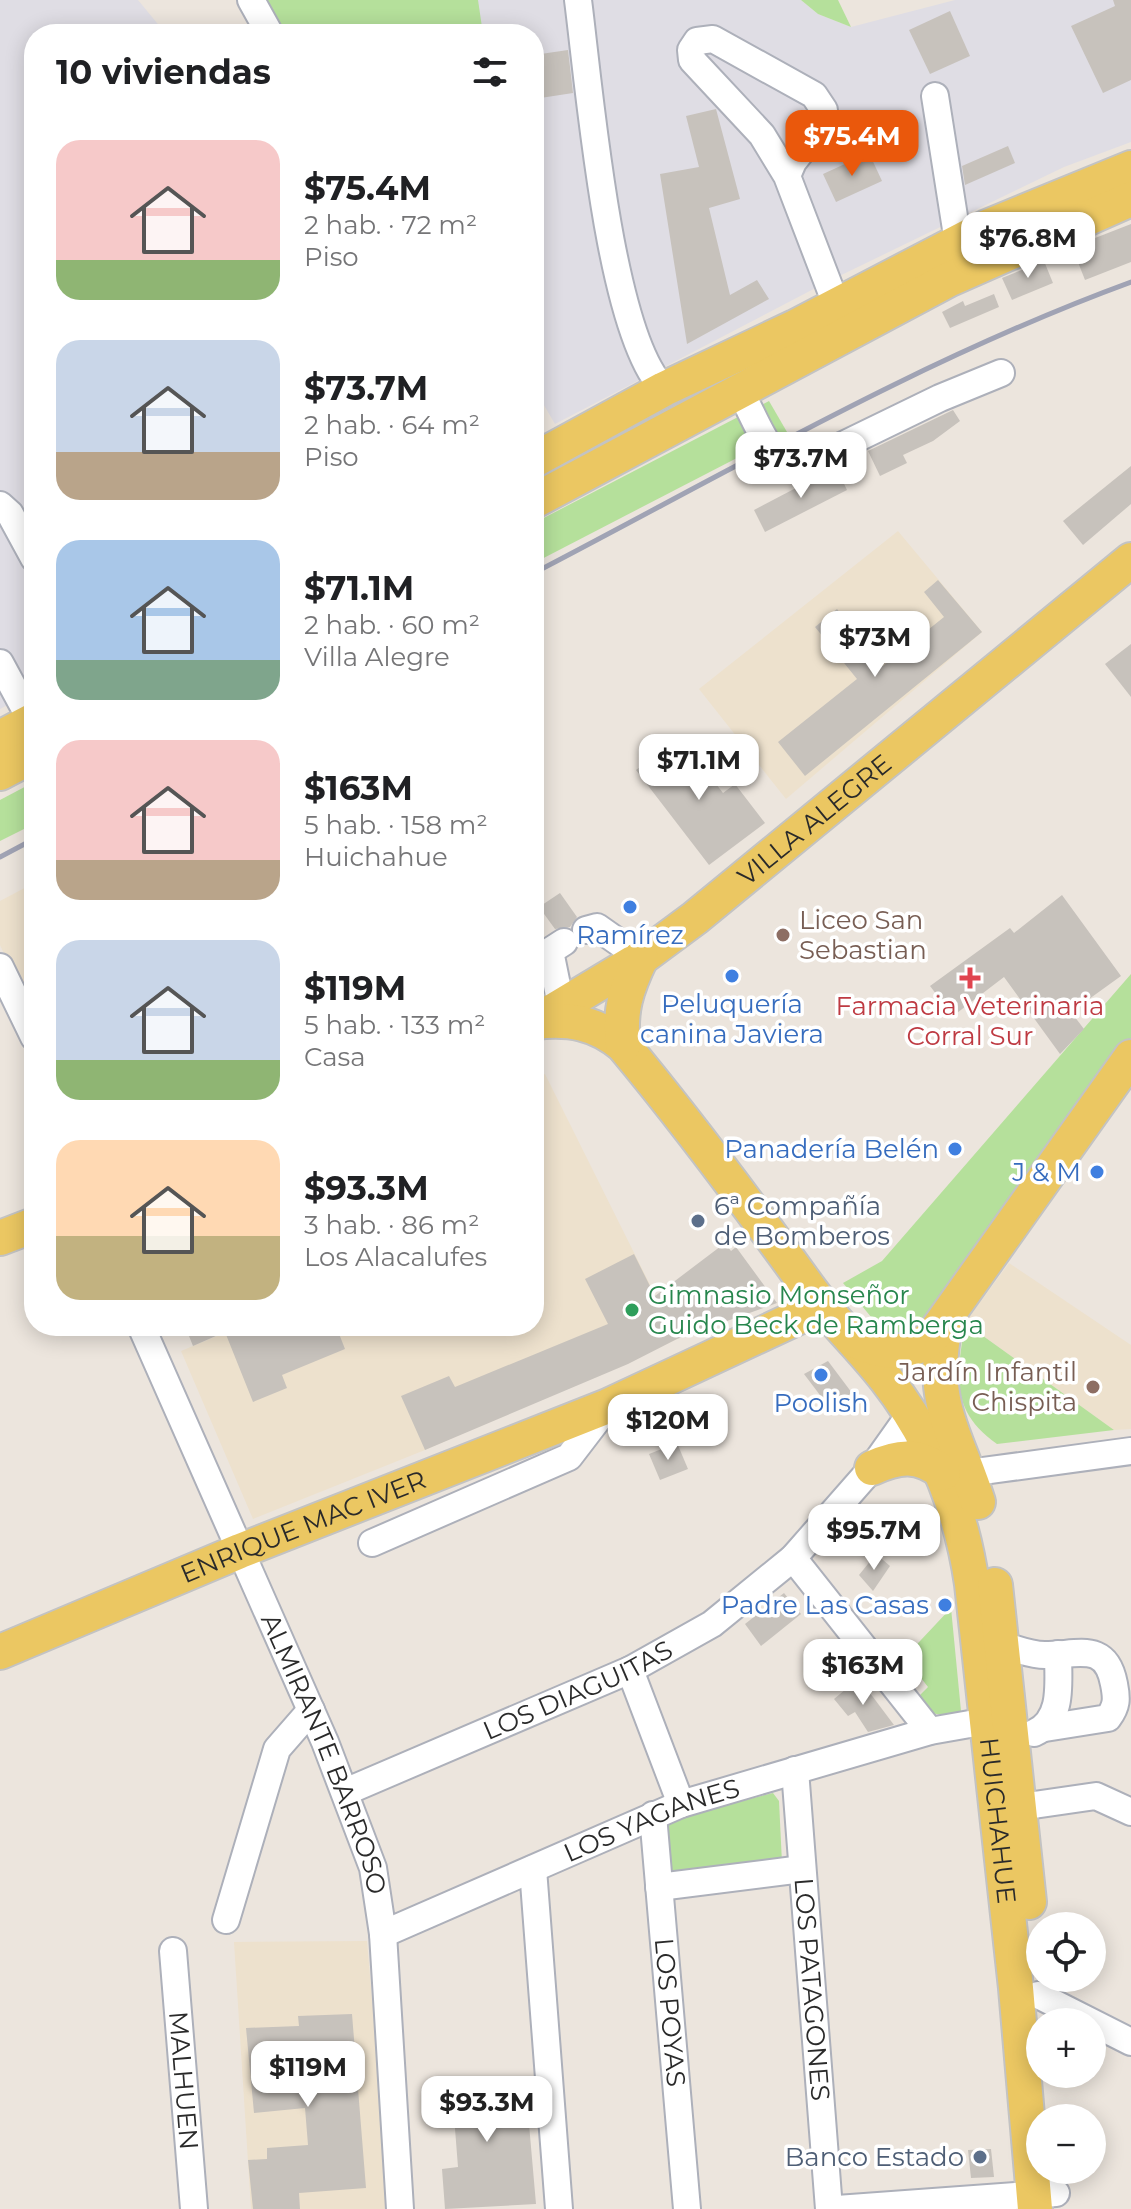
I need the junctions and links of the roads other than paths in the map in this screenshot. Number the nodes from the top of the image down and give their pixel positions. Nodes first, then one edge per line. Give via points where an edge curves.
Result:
1 (251, 0) edge
2 (578, 0) edge
3 (264, 24) edge
4 (935, 96) dead end
5 (1131, 168) edge
6 (787, 176) junction
7 (1131, 199) edge
8 (965, 255) junction
9 (836, 304) junction
10 (1001, 373) dead end
11 (664, 389) junction
12 (740, 392) junction
13 (683, 421) junction
14 (544, 455) edge
15 (544, 496) edge
16 (0, 505) edge
17 (24, 540) edge
18 (1131, 560) edge
19 (1131, 584) edge
20 (1080, 600) junction
21 (0, 663) edge
22 (24, 713) edge
23 (24, 734) edge
24 (0, 738) edge
25 (24, 743) edge
26 (0, 773) edge
27 (641, 958) junction
28 (0, 967) edge
29 (544, 1007) edge
30 (544, 1015) edge
31 (24, 1016) edge
32 (544, 1016) edge
33 (623, 1045) junction
34 (1131, 1057) edge
35 (24, 1229) edge
36 (0, 1238) edge
37 (822, 1306) junction
38 (946, 1322) junction
39 (145, 1336) edge
40 (853, 1340) junction
41 (608, 1406) junction
42 (911, 1413) junction
43 (1131, 1451) edge
44 (872, 1468) junction
45 (955, 1473) junction
46 (372, 1543) dead end
47 (240, 1551) junction
48 (793, 1558) junction
49 (1002, 1645) junction
50 (0, 1652) edge
51 (1058, 1654) junction
52 (630, 1670) junction
53 (311, 1710) junction
54 (1002, 1727) junction
55 (1045, 1728) junction
56 (930, 1731) junction
57 (795, 1770) junction
58 (345, 1792) junction
59 (681, 1804) junction
60 (1020, 1807) junction
61 (1131, 1812) edge
62 (653, 1815) junction
63 (533, 1869) junction
64 (802, 1869) junction
65 (659, 1887) junction
66 (226, 1920) dead end
67 (383, 1934) junction
68 (173, 1951) dead end
69 (1040, 2008) edge
70 (1106, 2033) edge
71 (1131, 2042) edge
72 (1047, 2195) edge
73 (194, 2209) edge
74 (400, 2209) edge
75 (559, 2209) edge
76 (687, 2209) edge
77 (829, 2209) edge
78 (837, 2209) edge

1 - 3 street
2 - 11 street via 617,271 641,355
4 - 8 street
5 - 8 main road via 1064,192
6 - 6 street via 824,123 822,104 713,39 697,41 692,60 762,135
6 - 9 street
7 - 8 main road
8 - 9 main road
8 - 12 main road
9 - 11 main road
10 - 12 street via 798,467 775,455
11 - 13 main road
11 - 14 main road
12 - 13 main road
13 - 15 main road
16 - 17 street
18 - 20 main road, VILLA ALEGRE
19 - 20 main road, VILLA ALEGRE
20 - 27 main road, VILLA ALEGRE
21 - 22 street
23 - 24 main road
25 - 26 main road
27 - 29 street via 597,927 575,936 550,951
27 - 30 main road, VILLA ALEGRE
27 - 33 main road via 625,989
28 - 31 street
32 - 33 main road via 595,1026
33 - 37 main road, HUICHAHUE
34 - 38 main road
35 - 36 main road
37 - 40 main road, HUICHAHUE
37 - 41 main road, ENRIQUE MAC IVER
38 - 40 main road via 910,1351 875,1349
38 - 45 main road, HUICHAHUE via 939,1386
39 - 47 street, ALMIRANTE BARROSO
40 - 42 main road, HUICHAHUE
41 - 46 street, ENRIQUE MAC IVER via 569,1457
41 - 47 main road, ENRIQUE MAC IVER
42 - 44 street, LOS DIAGUITAS
42 - 45 main road, HUICHAHUE
43 - 45 street
44 - 45 main road via 906,1457
44 - 48 street, LOS DIAGUITAS
45 - 49 main road, HUICHAHUE via 987,1534
45 - 54 main road, HUICHAHUE
47 - 50 main road, ENRIQUE MAC IVER
47 - 53 street, ALMIRANTE BARROSO
48 - 52 street, LOS DIAGUITAS via 712,1624
48 - 56 street
49 - 51 street
49 - 54 main road, HUICHAHUE
51 - 55 street via 1058,1698
51 - 55 street via 1091,1653 1104,1659 1111,1670 1115,1709 1108,1718
52 - 58 street, LOS DIAGUITAS
52 - 59 street
53 - 58 street, ALMIRANTE BARROSO
53 - 66 street via 277,1749
54 - 55 street
54 - 56 street, HUICHAHUE
54 - 60 main road, HUICHAHUE
54 - 72 main road, HUICHAHUE via 1016,1988
56 - 57 street, LOS YAGANES
57 - 59 street, LOS YAGANES
57 - 64 street, LOS PATAGONES
58 - 67 street, ALMIRANTE BARROSO via 376,1876
59 - 62 street, LOS YAGANES
60 - 61 street via 1096,1796
60 - 69 main road, HUICHAHUE
62 - 63 street, LOS YAGANES
62 - 65 street, LOS POYAS
63 - 67 street, LOS YAGANES
63 - 75 street
64 - 65 street
64 - 77 street, LOS PATAGONES
65 - 76 street, LOS POYAS
67 - 74 street, ALMIRANTE BARROSO
68 - 73 street, MALHUEN
70 - 71 street
72 - 78 street

